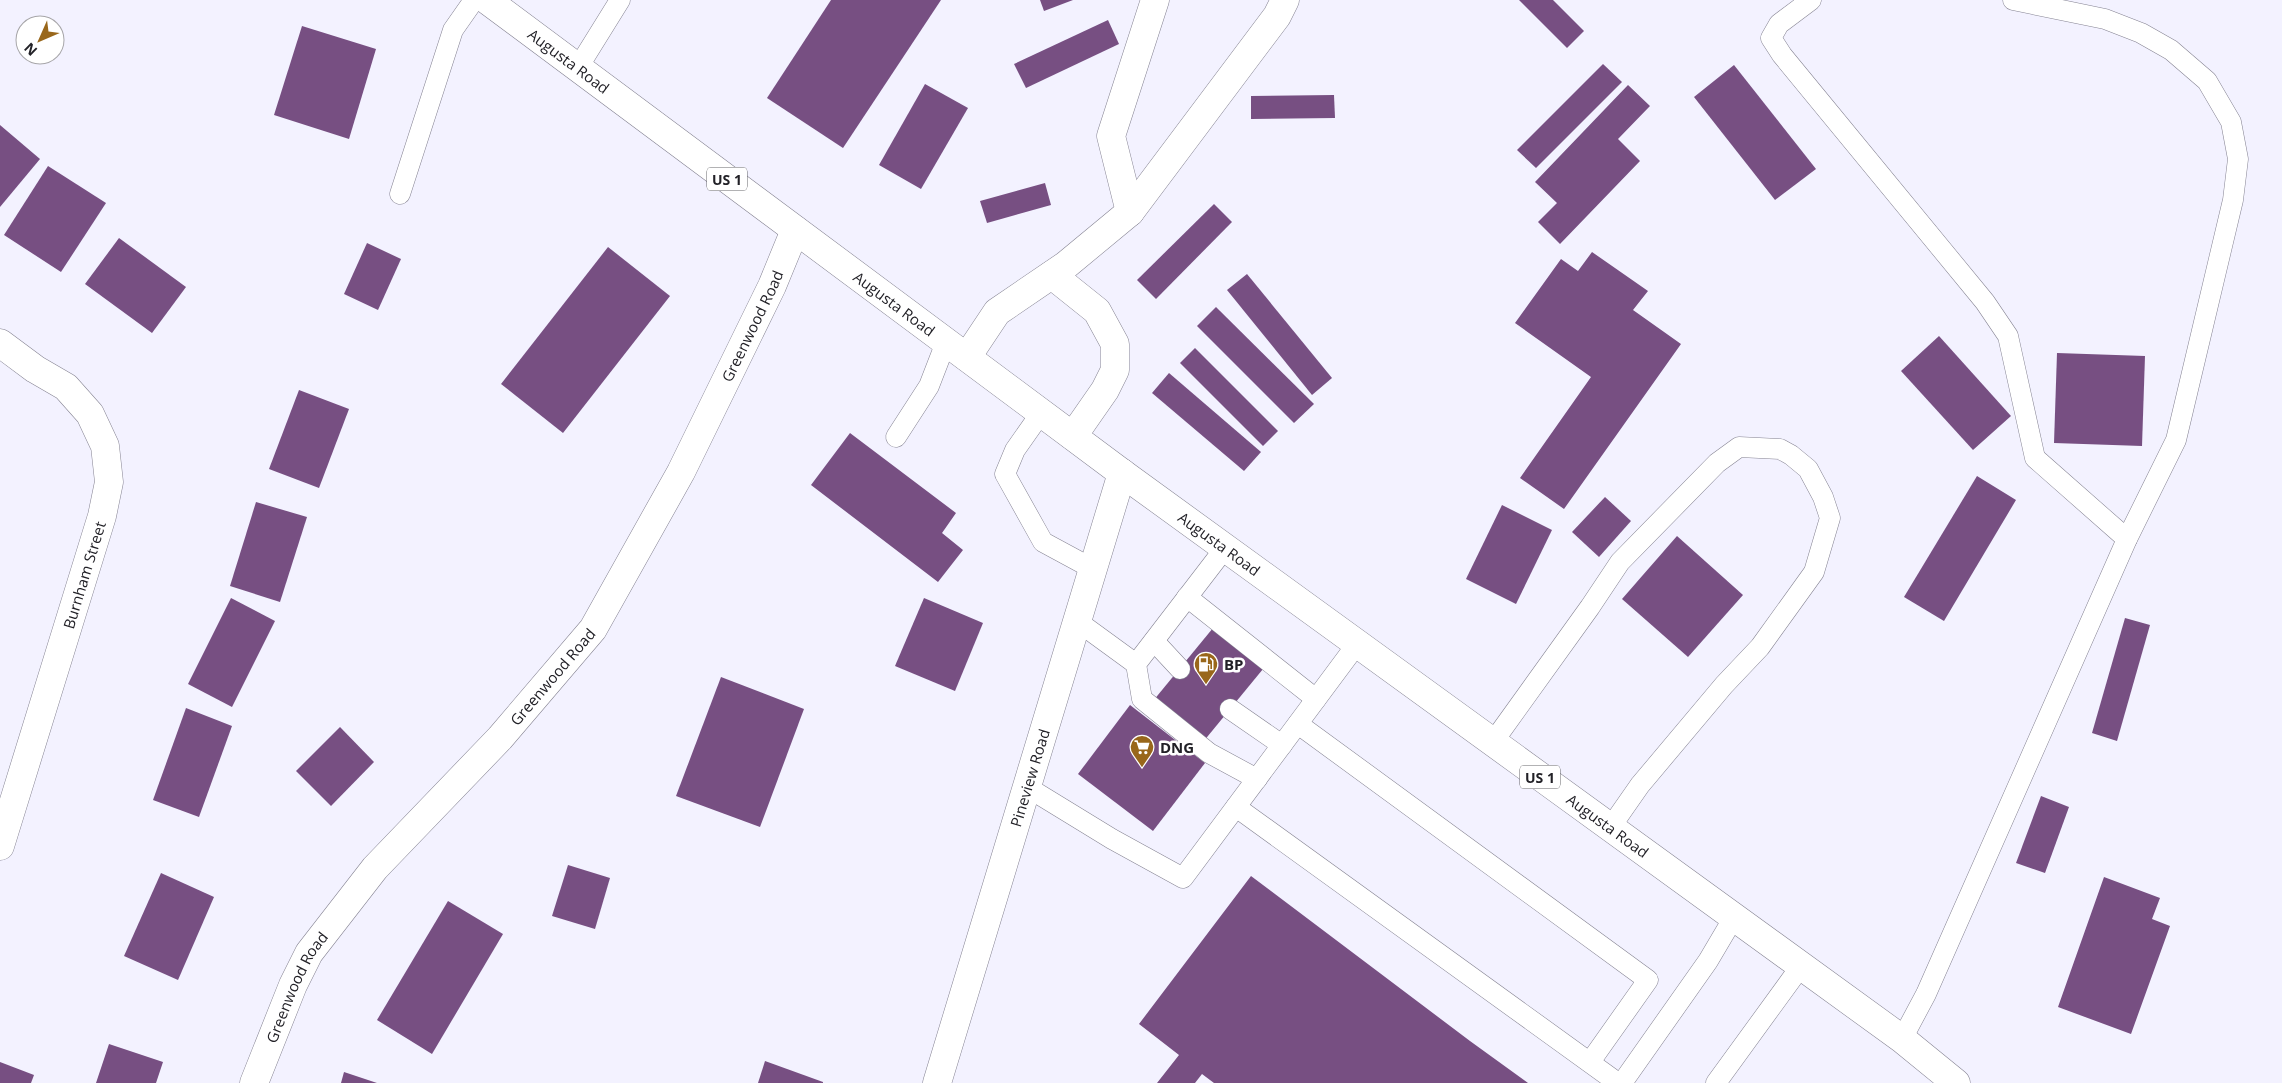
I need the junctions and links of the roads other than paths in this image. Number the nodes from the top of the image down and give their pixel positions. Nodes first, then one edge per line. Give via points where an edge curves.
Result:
1 (474, 0) edge
2 (487, 0) edge
3 (620, 0) edge
4 (1155, 0) edge
5 (1285, 0) edge
6 (1811, 0) edge
7 (2013, 0) edge
8 (579, 66) junction
9 (400, 194) dead end
10 (1130, 212) junction
11 (795, 230) junction
12 (1052, 275) junction
13 (0, 342) edge
14 (956, 350) junction
15 (1041, 413) junction
16 (1073, 436) junction
17 (896, 437) dead end
18 (1122, 473) junction
19 (2127, 538) junction
20 (1225, 548) junction
21 (1093, 569) junction
22 (1188, 597) junction
23 (1077, 621) junction
24 (1154, 641) junction
25 (1357, 644) junction
26 (1136, 664) junction
27 (1180, 668) dead end
28 (1316, 699) junction
29 (1230, 709) dead end
30 (1298, 724) junction
31 (1493, 742) junction
32 (1282, 744) junction
33 (1257, 779) junction
34 (1027, 787) junction
35 (1236, 807) junction
36 (1610, 828) junction
37 (0, 846) edge
38 (1734, 917) junction
39 (1801, 966) junction
40 (1902, 1039) junction
41 (1590, 1062) junction
42 (254, 1083) edge
43 (937, 1083) edge
44 (1620, 1083) edge
45 (1716, 1083) edge
46 (1956, 1083) edge

1 - 9 lane via 453,30
2 - 8 street, Augusta Road / US 1
3 - 8 lane
4 - 10 street via 1111,136
5 - 10 street via 1277,16
6 - 19 lane via 1779,24 1771,38 1985,302 2008,336 2035,458
7 - 19 lane via 2105,19 2171,50 2207,82 2231,122 2238,158 2233,200 2176,440
8 - 11 street, Augusta Road / US 1
10 - 12 street
11 - 14 street, Augusta Road / US 1
11 - 42 street, Greenwood Road via 772,286 681,472 593,629 500,738 375,868 309,953 292,985
12 - 14 street via 998,312
12 - 16 street via 1097,311 1115,344 1115,370
13 - 37 street, Burnham Street via 35,369 66,386 90,414 105,446 109,482 102,516
14 - 15 street, Augusta Road / US 1
14 - 17 lane
15 - 16 street, Augusta Road / US 1
15 - 21 lane via 1015,450 1005,474 1043,542
16 - 18 street, Augusta Road / US 1
18 - 20 street, Augusta Road / US 1
18 - 21 street, Pineview Road
19 - 40 lane via 1926,994
20 - 22 lane
20 - 25 street, Augusta Road / US 1
21 - 23 street, Pineview Road
22 - 24 lane
22 - 28 lane
23 - 26 lane
23 - 34 street, Pineview Road
24 - 26 lane
24 - 27 lane
25 - 28 lane
25 - 31 street, Augusta Road / US 1
26 - 33 lane via 1142,699 1209,753
28 - 30 lane
29 - 32 lane
30 - 32 lane
30 - 41 lane via 1648,980
31 - 36 street, Augusta Road / US 1
31 - 36 lane via 1620,562 1717,462 1739,447 1780,449 1791,455 1808,470 1830,518 1814,572 1760,646 1640,785
32 - 33 lane
33 - 35 lane
34 - 35 lane via 1183,878
34 - 43 street, Pineview Road
35 - 41 lane
36 - 38 street, Augusta Road / US 1
38 - 39 street, Augusta Road / US 1
38 - 44 lane via 1708,960
39 - 40 street, Augusta Road / US 1
39 - 45 lane
40 - 46 street, Augusta Road / US 1
41 - 44 lane

